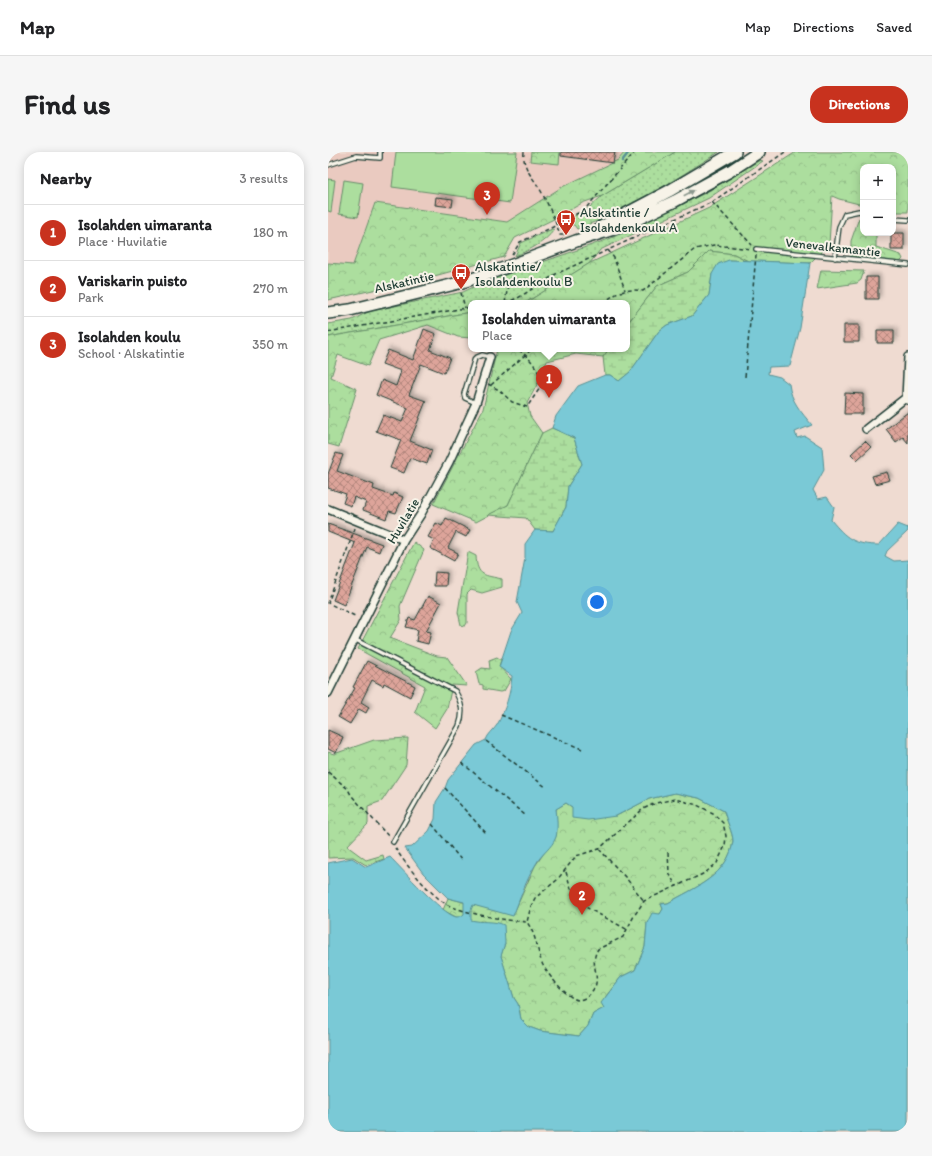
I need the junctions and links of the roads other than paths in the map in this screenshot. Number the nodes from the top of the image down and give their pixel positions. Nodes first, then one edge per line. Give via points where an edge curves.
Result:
1 (380, 152) edge
2 (735, 152) edge
3 (759, 152) edge
4 (328, 165) edge
5 (860, 211) edge
6 (896, 219) edge
7 (908, 220) edge
8 (571, 238) junction
9 (756, 249) road end
10 (835, 258) junction
11 (908, 265) edge
12 (378, 302) junction
13 (328, 308) edge
14 (328, 314) edge
15 (490, 357) joint
16 (908, 357) edge
17 (907, 398) edge
18 (476, 403) junction
19 (866, 429) dead end
20 (328, 509) edge
21 (404, 540) junction
22 (354, 639) junction
23 (328, 693) edge
24 (393, 842) road end

1 - 4 lane via 380,158 356,156
2 - 8 main road, Alskatintie via 669,190
8 -> 3 main road, Alskatintie via 623,226 730,171
5 - 10 lane via 846,214 839,227
6 - 7 lane
8 - 12 main road, Alskatintie via 507,267 459,283
9 - 10 lane, Venevalkamantie
10 - 11 lane, Venevalkamantie
12 - 13 main road
12 - 14 main road, Alskatintie
15 - 18 street, Huvilatie
15 - 18 lane via 482,355 475,358 464,394 468,401
16 - 17 street
17 - 19 street
18 - 21 street, Huvilatie via 436,488
20 - 21 street
21 - 22 street, Huvilatie
22 - 23 street, Huvilatie
22 - 24 lane via 455,691 463,710 459,726

